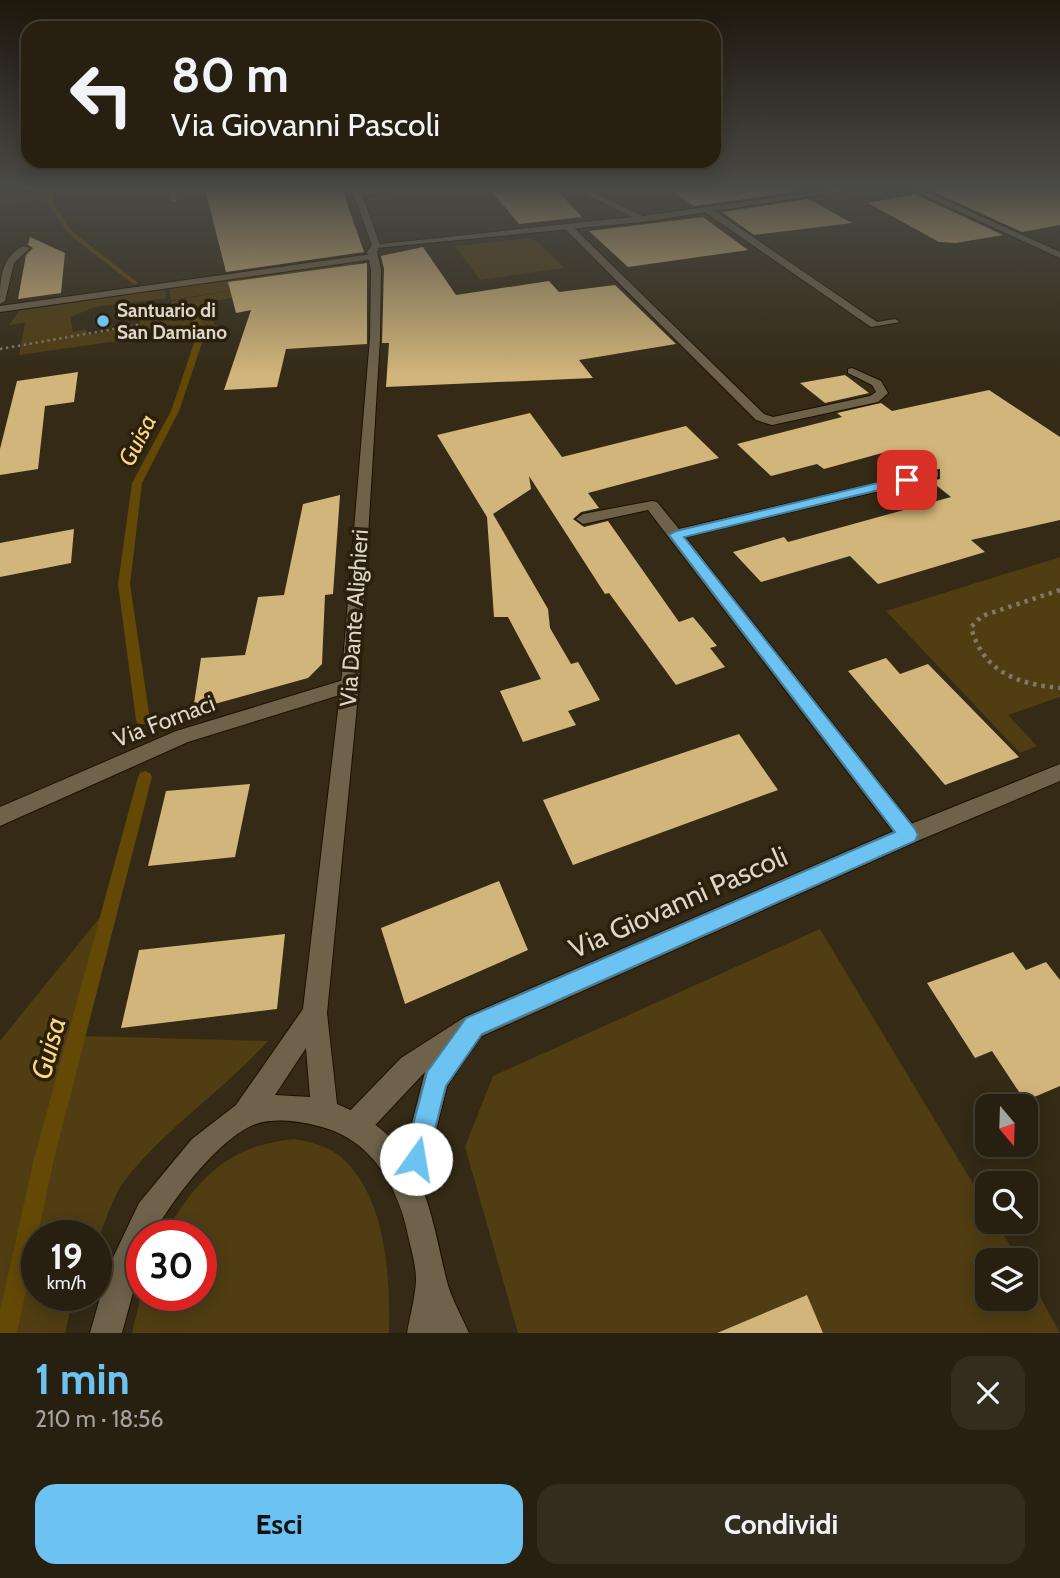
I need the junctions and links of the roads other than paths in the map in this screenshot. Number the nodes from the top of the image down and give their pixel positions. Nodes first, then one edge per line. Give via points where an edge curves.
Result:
1 (19, 251) edge
2 (373, 251) edge
3 (374, 251) edge
4 (592, 251) edge
5 (768, 251) edge
6 (0, 301) edge
7 (0, 309) edge
8 (895, 322) dead end
9 (852, 371) dead end
10 (933, 474) dead end
11 (583, 519) dead end
12 (676, 535) junction
13 (350, 685) junction
14 (1060, 772) edge
15 (0, 817) edge
16 (908, 835) junction
17 (314, 1013) junction
18 (474, 1026) junction
19 (325, 1112) junction
20 (246, 1114) junction
21 (355, 1126) junction
22 (410, 1185) junction
23 (431, 1279) junction
24 (106, 1333) edge
25 (422, 1333) edge
26 (453, 1333) edge

1 - 6 street via 9,261
2 - 7 street
3 - 13 street, Via Dante Alighieri via 375,338
4 - 9 street via 760,417 772,421 874,399 882,393 877,383
5 - 8 street via 875,325
10 - 12 street
11 - 12 street via 652,505
12 - 16 street
13 - 15 street, Via Fornaci via 183,736
13 - 17 street, Via Dante Alighieri
14 - 16 street, Via Giovanni Pascoli
16 - 18 street, Via Giovanni Pascoli
17 - 19 street, Via Dante Alighieri
17 - 20 street, Via Dante Alighieri
18 - 21 street, Via Giovanni Pascoli via 410,1067
18 - 22 street via 435,1080
19 - 20 street via 272,1108
19 - 21 street
20 - 24 street via 197,1151 142,1225 113,1295
21 - 22 street via 383,1146
22 - 23 street
23 - 25 street
23 - 26 street

